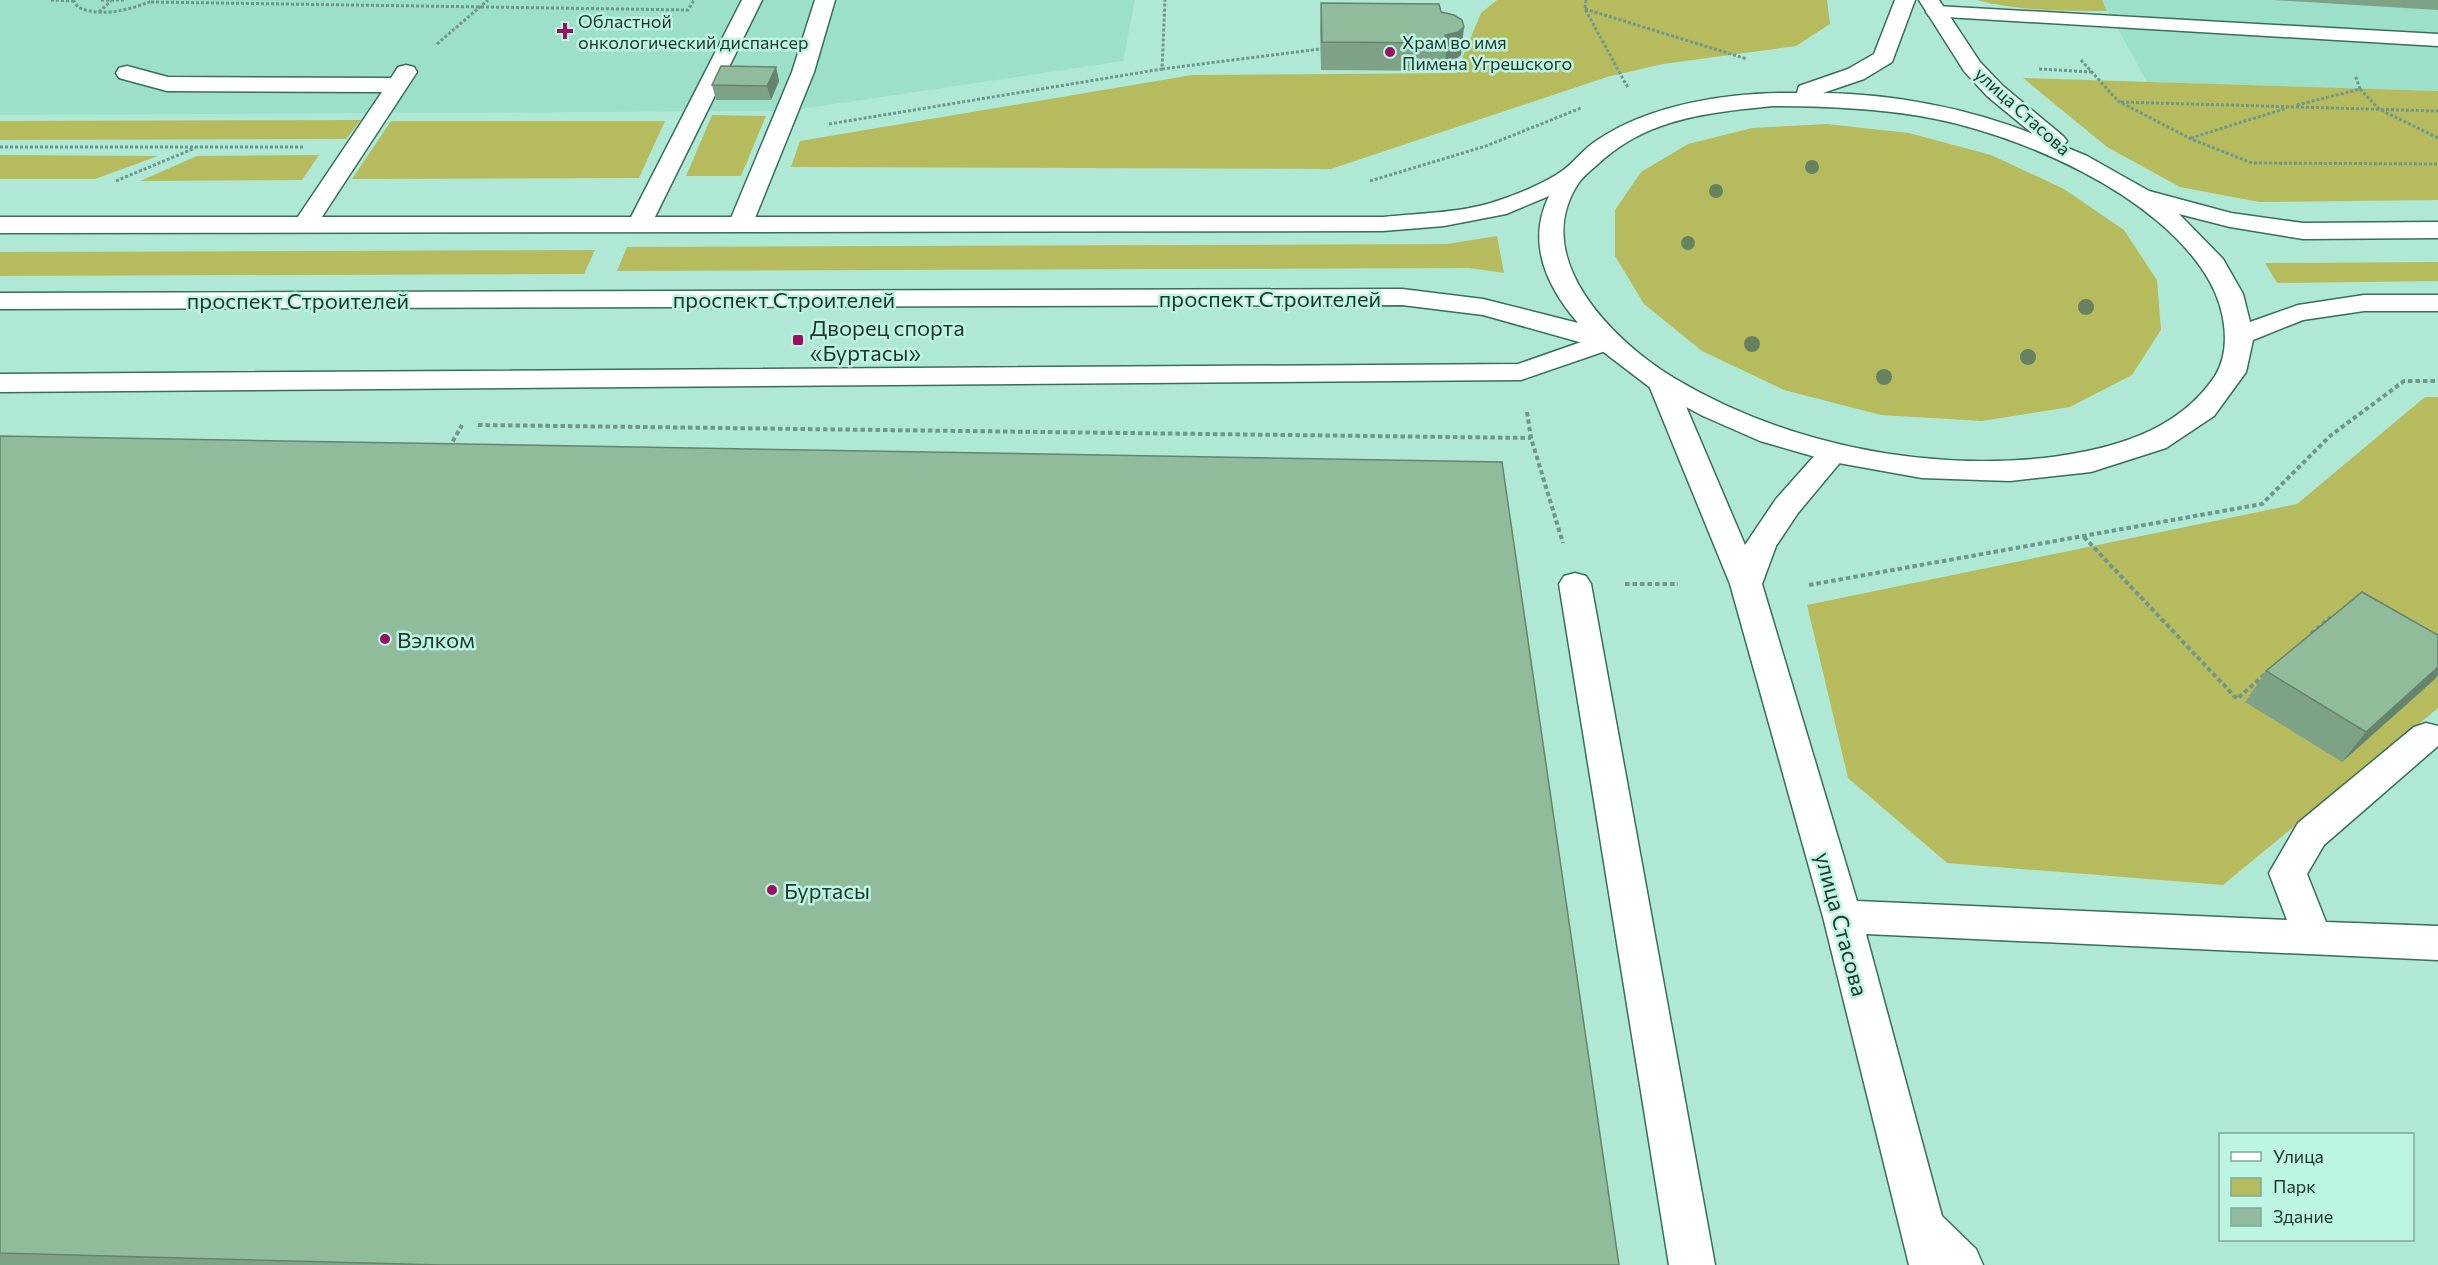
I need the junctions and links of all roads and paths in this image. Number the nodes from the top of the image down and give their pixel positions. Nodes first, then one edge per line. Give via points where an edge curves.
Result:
1 (51, 0) edge
2 (73, 0) edge
3 (101, 0) edge
4 (125, 0) edge
5 (488, 0) edge
6 (694, 0) edge
7 (752, 0) edge
8 (825, 0) edge
9 (1165, 0) edge
10 (1586, 0) edge
11 (1905, 0) edge
12 (111, 1) edge
13 (152, 1) edge
14 (1932, 6) edge
15 (481, 7) junction
16 (1585, 9) junction
17 (98, 12) junction
18 (2041, 17) junction
19 (2341, 34) junction
20 (2438, 40) edge
21 (1320, 49) edge
22 (1750, 60) dead end
23 (1972, 66) junction
24 (1162, 69) junction
25 (2091, 72) junction
26 (127, 74) dead end
27 (403, 77) junction
28 (2360, 89) junction
29 (1618, 93) dead end
30 (1773, 99) junction
31 (2118, 101) junction
32 (1585, 106) dead end
33 (2290, 106) junction
34 (2379, 109) junction
35 (2438, 111) edge
36 (778, 132) junction
37 (2438, 138) edge
38 (2191, 139) junction
39 (0, 147) edge
40 (197, 147) junction
41 (356, 147) junction
42 (2079, 161) junction
43 (2438, 164) edge
44 (1570, 177) junction
45 (1370, 181) dead end
46 (111, 183) dead end
47 (2140, 196) junction
48 (639, 223) junction
49 (741, 223) junction
50 (305, 224) junction
51 (0, 225) edge
52 (2438, 230) edge
53 (0, 302) edge
54 (2438, 303) edge
55 (2240, 335) junction
56 (1607, 341) junction
57 (1521, 372) junction
58 (2438, 381) edge
59 (0, 383) edge
60 (1662, 383) junction
61 (450, 425) dead end
62 (462, 425) junction
63 (1531, 438) junction
64 (1833, 453) junction
65 (444, 455) edge
66 (2083, 537) junction
67 (1575, 584) joint
68 (1746, 584) junction
69 (1809, 585) dead end
70 (2331, 616) edge
71 (2306, 639) edge
72 (2271, 669) edge
73 (2426, 736) dead end
74 (1842, 917) junction
75 (2313, 938) junction
76 (2438, 943) edge
77 (1927, 1247) edge
78 (1692, 1265) edge
79 (1960, 1265) edge

1 - 2 path
2 - 17 path via 80,9
3 - 12 path
4 - 12 path
5 - 15 path
6 - 15 path via 688,10
7 - 48 main road
8 - 36 main road via 803,72
9 - 24 path
10 - 16 path
11 - 30 main road via 1884,57 1826,86
12 - 17 path
13 - 15 path
13 - 17 path via 126,10
14 - 18 main road
14 - 23 main road, улица Стасова
15 - 27 path
16 - 22 path
16 - 29 path via 1629,88
18 - 19 main road
18 - 25 path
19 - 20 main road
19 - 28 path
21 - 24 path
23 - 25 path
23 - 42 main road, улица Стасова via 1995,91
24 - 36 path
25 - 31 path
26 - 27 main road via 167,84
27 - 41 main road
28 - 33 path
28 - 34 path
30 - 42 main road via 1843,100 1924,110 2004,131
30 - 44 main road via 1707,106 1650,122 1604,146
31 - 33 path
31 - 38 path
32 - 45 path via 1486,146
33 - 34 path
33 - 38 path
34 - 35 path
34 - 37 path
36 - 49 main road
38 - 43 path via 2252,162
39 - 40 path
40 - 41 path
40 - 46 path
41 - 50 main road
42 - 47 main road
44 - 49 main road via 1506,207 1444,219 1383,224
44 - 56 main road via 1553,213 1552,253 1570,297
47 - 52 main road via 2230,220 2303,231
47 - 55 main road via 2179,226 2210,259 2230,294
48 - 49 main road
48 - 50 main road
50 - 51 main road
53 - 56 main road, проспект Строителей via 1402,297 1483,307
54 - 55 main road via 2364,303 2298,313
55 - 64 main road, проспект Строителей via 2232,372 2204,410 2156,441 2091,462 1999,471 1922,468
56 - 57 main road
56 - 60 main road, проспект Строителей
57 - 59 main road
57 - 63 path
58 - 66 path via 2404,381 2330,436 2262,504
60 - 64 main road, проспект Строителей via 1761,430
60 - 68 main road, улица Стасова
61 - 62 path
62 - 63 path
62 - 65 path
63 - 67 path
64 - 68 main road via 1787,506 1761,545
66 - 69 path
66 - 72 path via 2237,699
67 - 78 main road
68 - 74 main road, улица Стасова
70 - 71 path
73 - 75 main road via 2311,834 2288,873
74 - 75 main road
74 - 77 main road, улица Стасова
75 - 76 main road
77 - 79 main road

